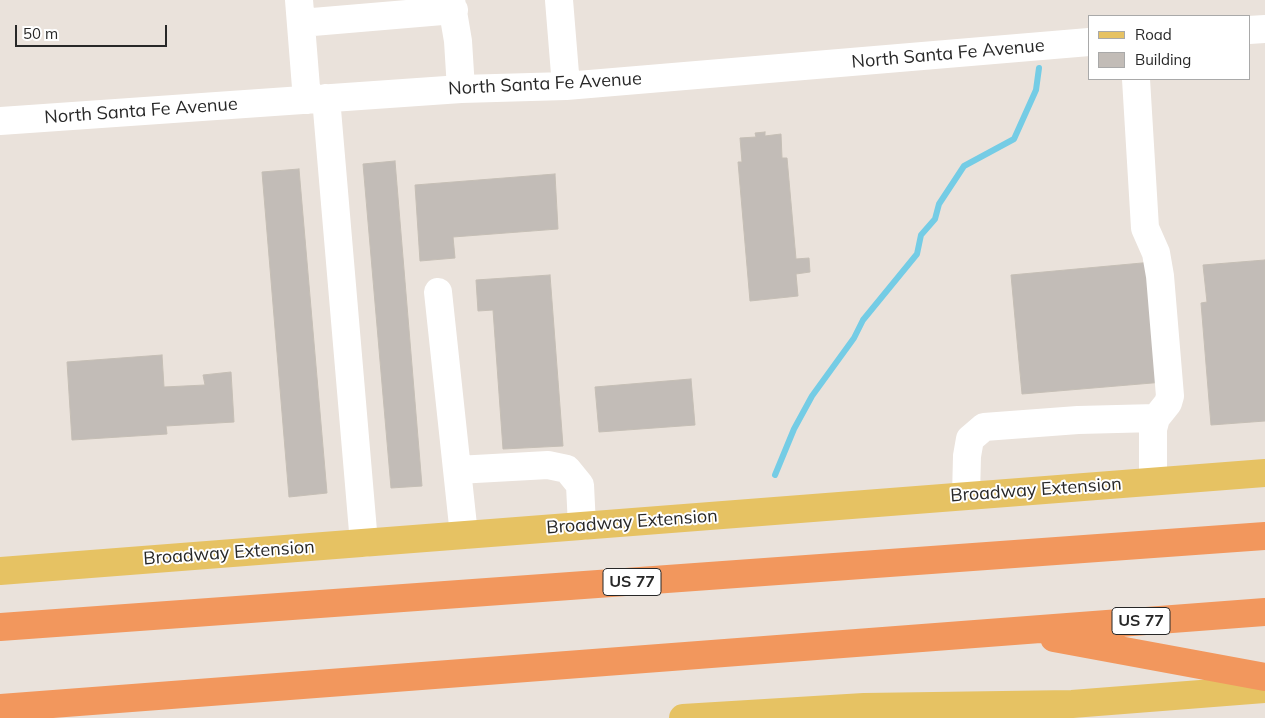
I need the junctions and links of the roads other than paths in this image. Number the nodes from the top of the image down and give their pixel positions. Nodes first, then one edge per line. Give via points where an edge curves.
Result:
1 (559, 0) edge
2 (453, 5) edge
3 (300, 11) edge
4 (1265, 29) edge
5 (1250, 30) edge
6 (1088, 42) edge
7 (1136, 80) edge
8 (566, 86) junction
9 (461, 89) junction
10 (316, 99) junction
11 (0, 122) edge
12 (438, 292) dead end
13 (1156, 418) junction
14 (457, 470) junction
15 (1265, 473) edge
16 (1153, 481) junction
17 (966, 496) junction
18 (582, 526) junction
19 (464, 535) junction
20 (1265, 536) edge
21 (364, 543) junction
22 (0, 571) edge
23 (1265, 612) edge
24 (0, 627) edge
25 (1018, 631) junction
26 (1265, 677) edge
27 (1265, 689) edge
28 (0, 708) edge
29 (993, 712) edge
30 (683, 718) edge

1 - 8 street
2 - 3 street
2 - 9 street
3 - 10 street
4 - 5 street
6 - 8 street, North Santa Fe Avenue
7 - 13 street via 1145,228 1156,253 1160,276 1170,396 1168,404
8 - 9 street, North Santa Fe Avenue
9 - 10 street, North Santa Fe Avenue
10 - 11 street, North Santa Fe Avenue
10 - 21 street
12 - 14 street
13 - 16 street via 1152,449
13 - 17 street via 984,427 970,439
14 - 18 street via 548,465 567,468 580,485
14 - 19 street
15 - 16 main road, Broadway Extension
16 - 17 main road, Broadway Extension
17 - 18 main road, Broadway Extension
18 - 19 main road, Broadway Extension
19 - 21 main road, Broadway Extension
20 - 24 highway, US 77
21 - 22 main road, Broadway Extension
23 - 25 highway, US 77
25 - 26 highway
25 - 28 highway, US 77
27 - 29 main road
29 - 30 main road via 864,707

